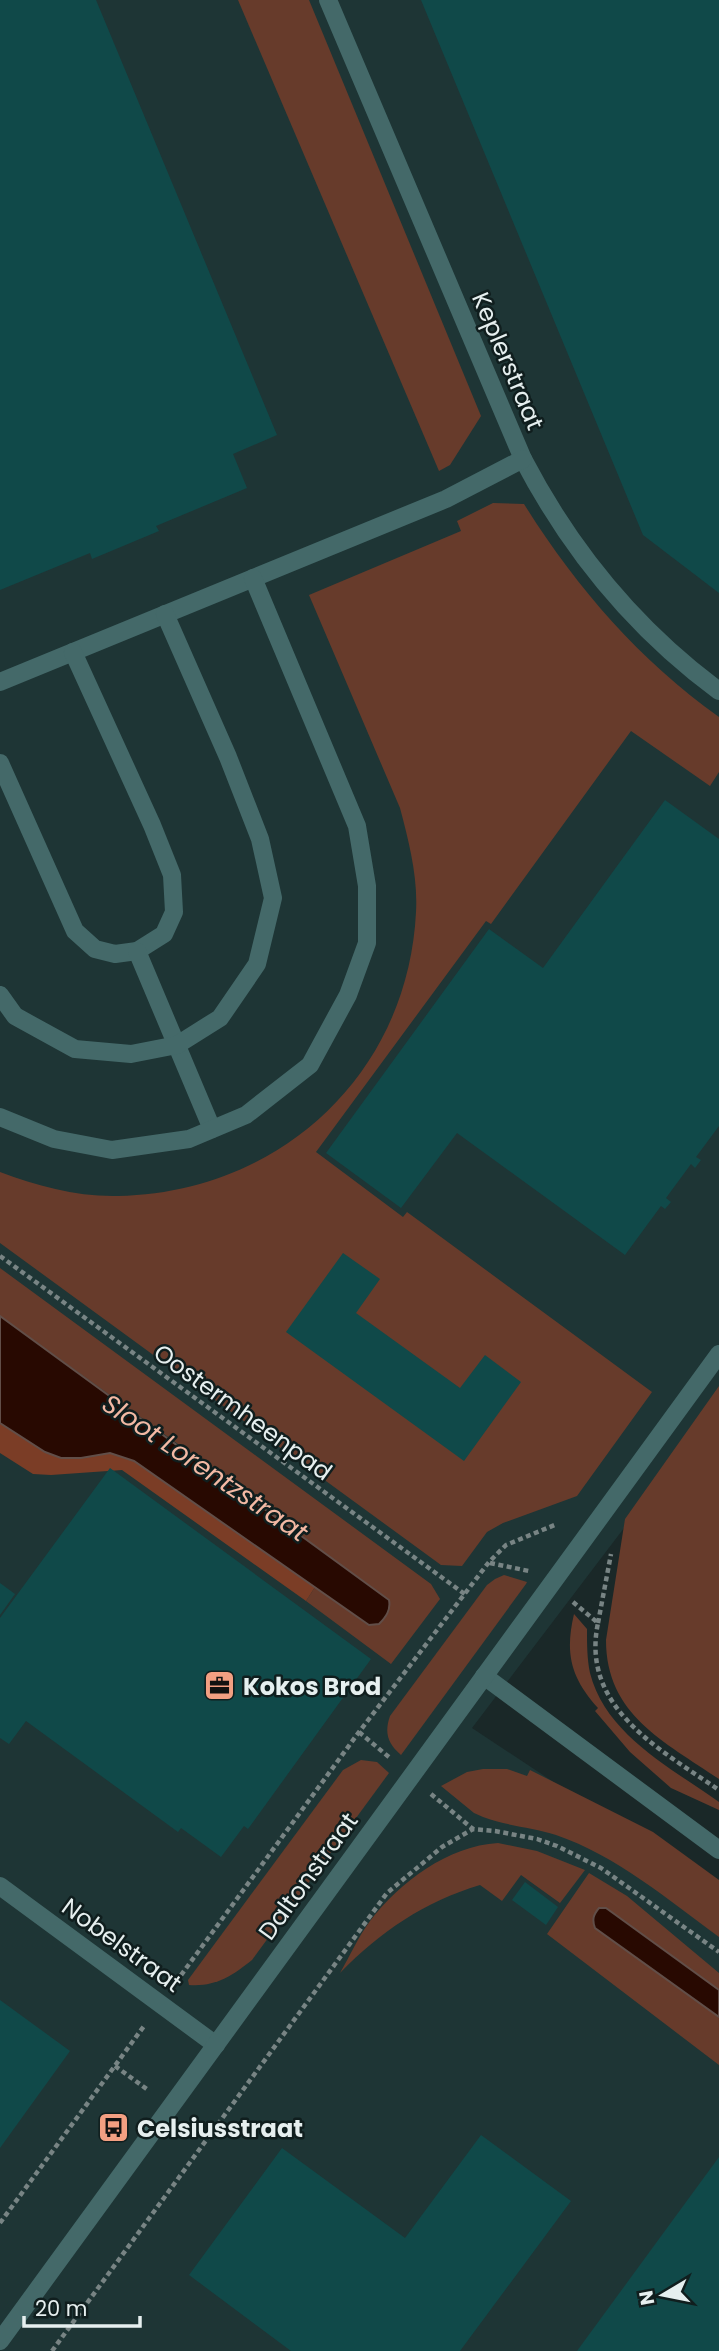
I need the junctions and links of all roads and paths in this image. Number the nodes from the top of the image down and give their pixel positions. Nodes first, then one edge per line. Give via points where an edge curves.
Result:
1 (328, 0) edge
2 (523, 459) junction
3 (253, 578) junction
4 (165, 614) junction
5 (73, 652) junction
6 (0, 682) edge
7 (719, 691) edge
8 (0, 762) edge
9 (137, 951) junction
10 (0, 995) edge
11 (177, 1045) junction
12 (0, 1117) edge
13 (212, 1129) junction
14 (0, 1256) edge
15 (719, 1354) edge
16 (604, 1511) junction
17 (489, 1562) junction
18 (551, 1584) junction
19 (466, 1595) junction
20 (598, 1623) junction
21 (484, 1676) junction
22 (719, 1790) edge
23 (719, 1850) edge
24 (0, 1886) edge
25 (719, 1952) edge
26 (161, 2003) junction
27 (216, 2045) junction
28 (0, 2223) edge
29 (0, 2341) edge
30 (52, 2351) edge

1 - 2 street, Keplerstraat
2 - 3 street via 446,499
2 - 7 street, Keplerstraat via 544,500 597,577 668,650
3 - 4 street
3 - 13 street via 357,826 367,886 368,943 348,995 310,1065 246,1115
4 - 5 street
4 - 11 street via 260,839 273,898 257,964 220,1018
5 - 6 street
5 - 9 street via 172,875 174,912 164,934
8 - 9 street via 75,931 95,949 115,954
9 - 11 street
10 - 11 street via 15,1016 75,1049 131,1054
11 - 13 street
12 - 13 street via 54,1139 112,1150 189,1139
14 - 19 path, Oostermheenpad
15 - 16 street, Daltonstraat
16 - 17 path, Daltonstraat via 506,1545
16 - 18 street, Daltonstraat
16 - 20 path via 611,1550
17 - 18 path via 525,1568
17 - 19 path, Daltonstraat
18 - 20 path
18 - 21 street, Daltonstraat
19 - 26 path, Daltonstraat via 359,1732
20 - 22 path via 599,1672 615,1707 641,1736
21 - 23 street
21 - 27 street, Daltonstraat
24 - 26 street, Nobelstraat
25 - 30 path via 625,1883 576,1854 537,1839 473,1829 442,1847 387,1892
26 - 27 street, Nobelstraat
26 - 28 path, Daltonstraat
27 - 29 street, Daltonstraat

